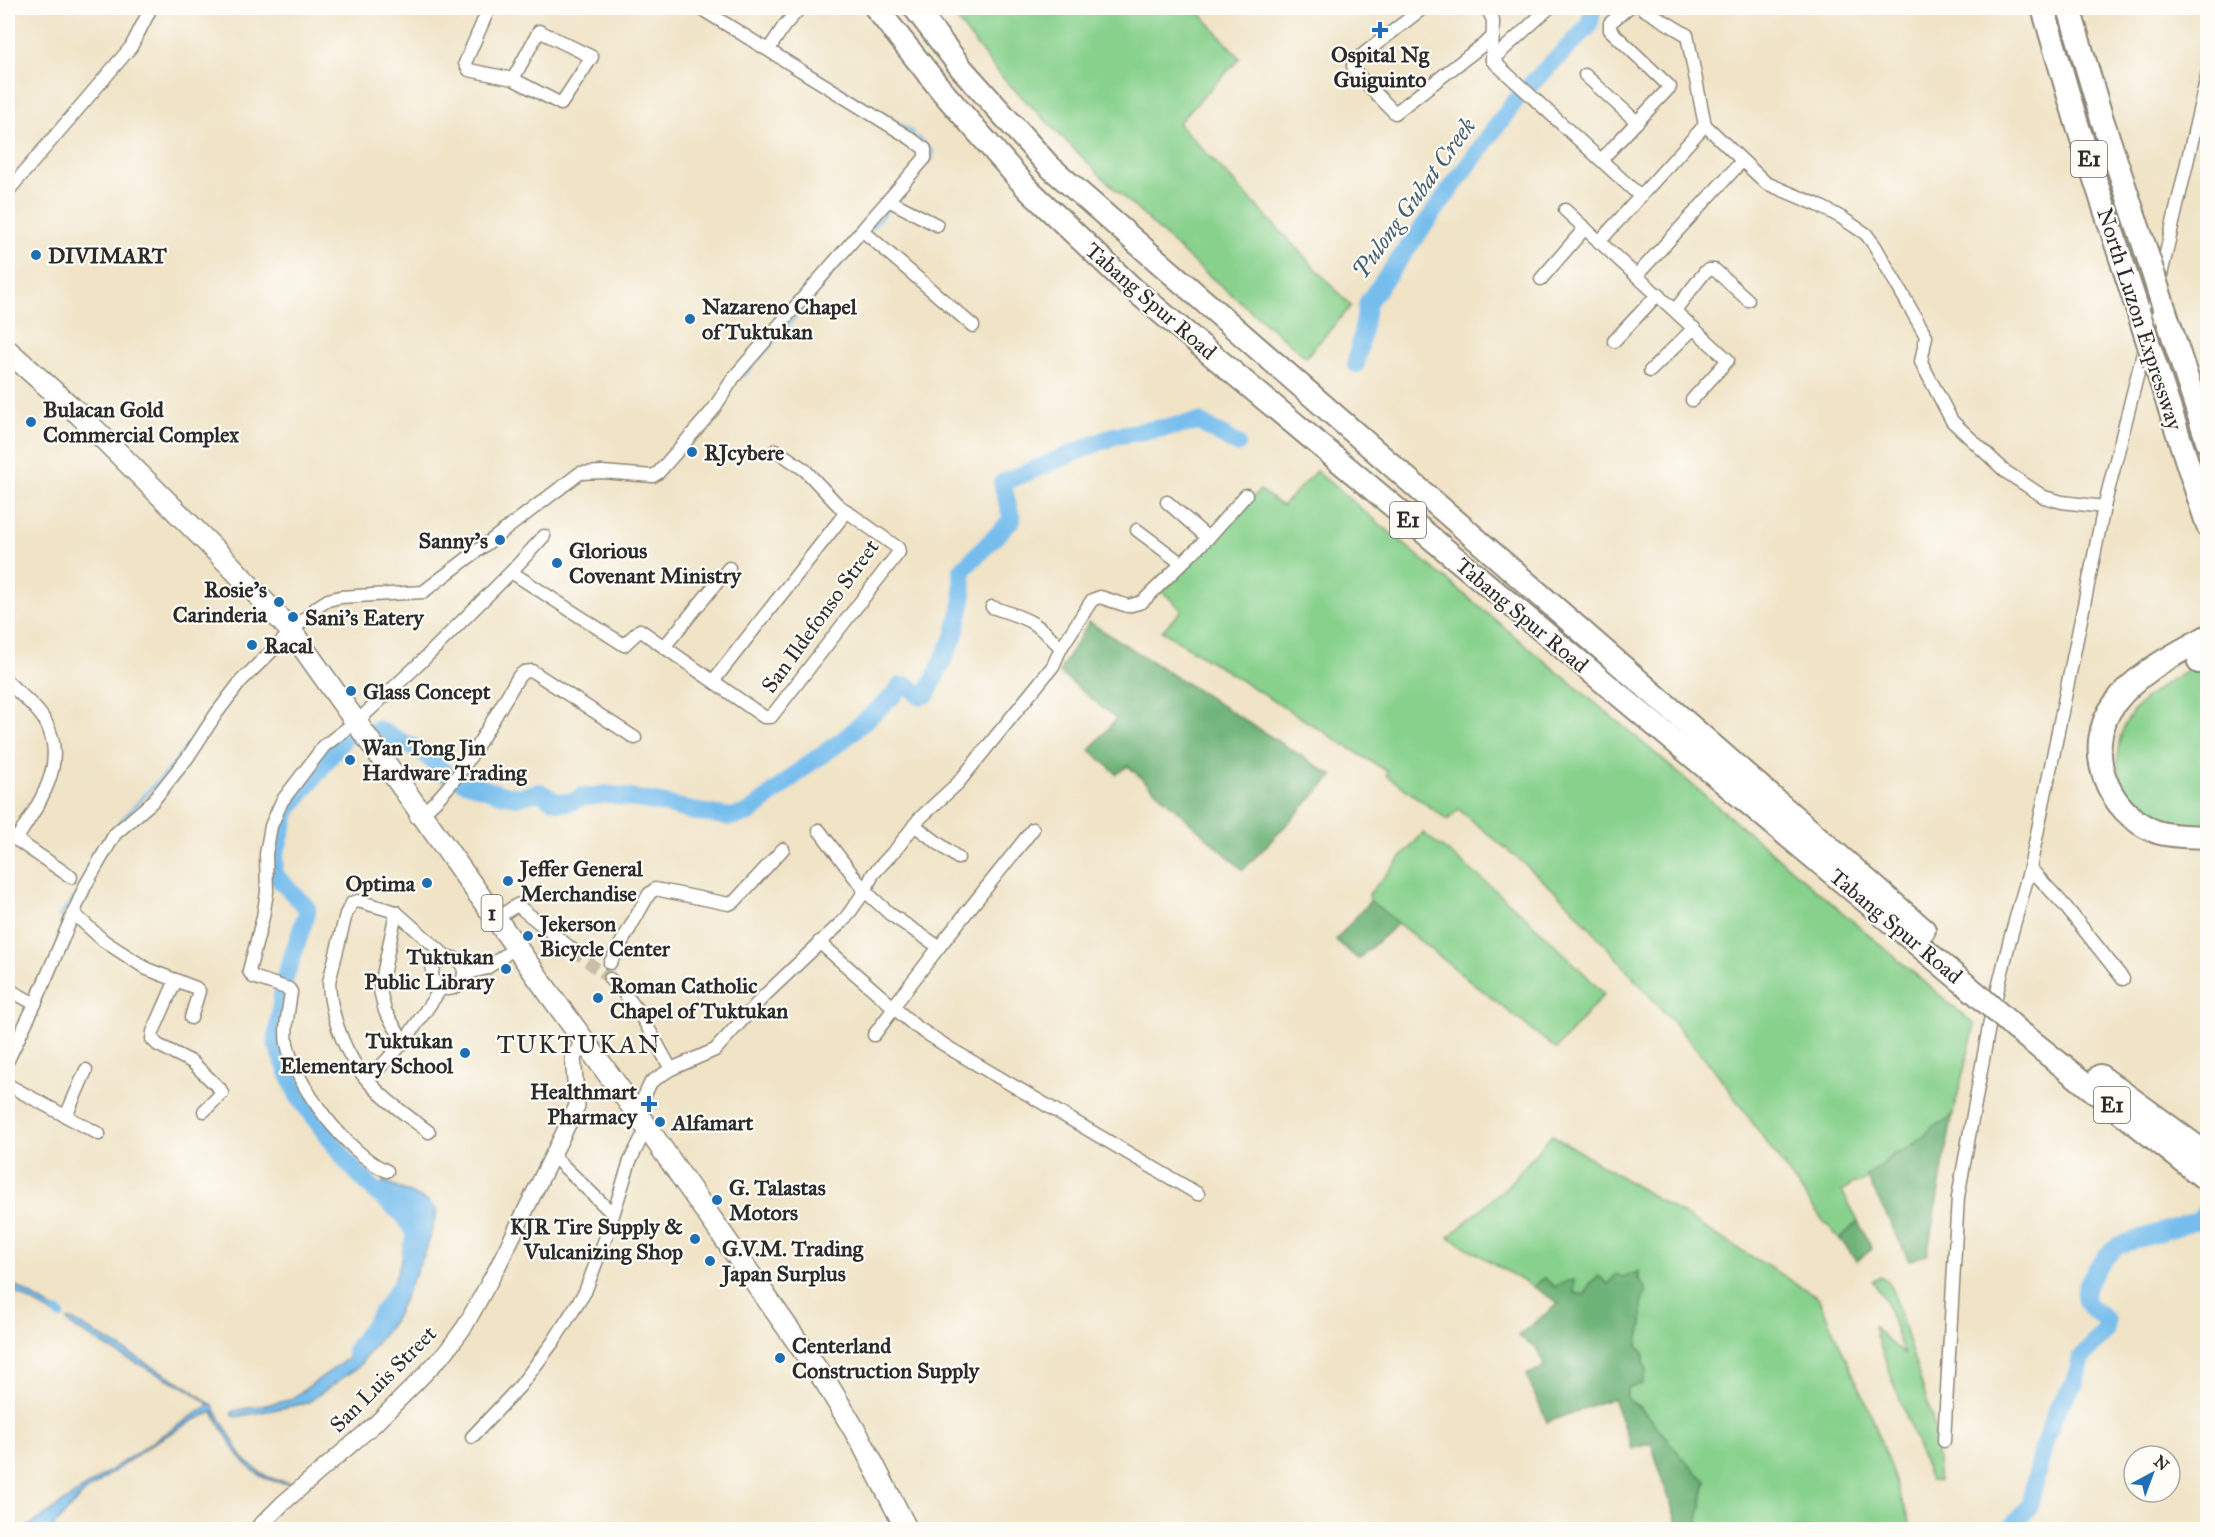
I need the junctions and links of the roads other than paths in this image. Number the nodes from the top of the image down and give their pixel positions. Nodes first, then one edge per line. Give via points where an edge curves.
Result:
1 (151, 8) edge
2 (489, 8) edge
3 (700, 8) edge
4 (800, 8) edge
5 (876, 8) edge
6 (915, 8) edge
7 (1486, 8) edge
8 (1550, 8) edge
9 (1628, 8) edge
10 (1642, 8) edge
11 (2043, 8) edge
12 (2069, 8) edge
13 (1416, 10) edge
14 (1493, 37) junction
15 (769, 49) junction
16 (1492, 60) junction
17 (2208, 72) edge
18 (1585, 75) dead end
19 (513, 79) junction
20 (1637, 122) junction
21 (1705, 126) junction
22 (1601, 160) junction
23 (1742, 161) junction
24 (8, 191) edge
25 (1640, 196) junction
26 (888, 201) junction
27 (1565, 210) dead end
28 (936, 225) dead end
29 (1585, 228) junction
30 (863, 231) junction
31 (1599, 242) junction
32 (1637, 275) junction
33 (1541, 279) dead end
34 (1658, 294) junction
35 (1748, 300) dead end
36 (1675, 310) junction
37 (973, 326) dead end
38 (1694, 328) junction
39 (1614, 341) dead end
40 (2177, 347) junction
41 (8, 351) edge
42 (8, 365) edge
43 (1650, 371) dead end
44 (1692, 400) dead end
45 (2208, 422) edge
46 (2208, 443) edge
47 (776, 450) dead end
48 (1246, 495) dead end
49 (1167, 502) dead end
50 (2104, 507) junction
51 (847, 511) junction
52 (2208, 526) edge
53 (1137, 530) dead end
54 (544, 536) dead end
55 (1208, 538) junction
56 (1181, 563) junction
57 (729, 568) dead end
58 (511, 572) junction
59 (992, 607) dead end
60 (288, 635) junction
61 (664, 647) junction
62 (1061, 648) junction
63 (2201, 650) edge
64 (714, 680) junction
65 (8, 682) edge
66 (352, 724) junction
67 (636, 738) dead end
68 (418, 816) junction
69 (914, 825) junction
70 (1033, 829) dead end
71 (819, 830) dead end
72 (12, 837) edge
73 (2208, 837) edge
74 (783, 849) dead end
75 (958, 858) dead end
76 (2030, 868) junction
77 (70, 877) dead end
78 (865, 891) junction
79 (396, 912) junction
80 (73, 913) junction
81 (492, 921) junction
82 (819, 942) junction
83 (939, 946) junction
84 (513, 950) junction
85 (573, 950) tunnel mouth
86 (448, 958) junction
87 (610, 963) dead end
88 (464, 974) junction
89 (610, 979) tunnel mouth
90 (176, 980) junction
91 (2123, 980) dead end
92 (442, 987) junction
93 (1979, 987) junction
94 (8, 989) edge
95 (35, 1004) junction
96 (892, 1007) junction
97 (191, 1018) dead end
98 (2017, 1020) junction
99 (874, 1035) dead end
100 (405, 1042) junction
101 (582, 1046) junction
102 (8, 1055) edge
103 (671, 1069) junction
104 (86, 1070) dead end
105 (368, 1080) junction
106 (8, 1085) edge
107 (204, 1111) dead end
108 (630, 1112) junction
109 (66, 1116) junction
110 (429, 1132) dead end
111 (99, 1134) dead end
112 (645, 1135) junction
113 (2208, 1155) edge
114 (553, 1156) junction
115 (387, 1171) dead end
116 (2208, 1181) edge
117 (1198, 1194) dead end
118 (613, 1214) junction
119 (472, 1437) dead end
120 (1944, 1441) dead end
121 (256, 1530) edge
122 (896, 1530) edge
123 (907, 1530) edge

1 - 24 street via 131,47
2 - 19 street via 465,63 469,70
3 - 15 street
4 - 15 street
5 - 93 highway, Tabang Spur Road / E1 via 942,92 1027,188 1132,288
6 - 93 highway, Tabang Spur Road / E1 via 962,69 1049,166
7 - 14 street via 1493,20
8 - 16 street
9 - 20 street via 1610,23 1610,30 1670,87
10 - 21 street via 1687,35
11 - 52 highway, North Luzon Expressway / E1, bridge
12 - 40 highway, North Luzon Expressway / E1, bridge
13 - 14 street via 1356,59 1353,66 1395,113
14 - 16 street
15 - 26 street via 925,149 925,158
16 - 22 street
17 - 50 street
18 - 20 street
19 - 19 street via 539,31 592,57 561,104
20 - 22 street
21 - 23 street
21 - 25 street
22 - 25 street
23 - 32 street
23 - 50 street via 1766,183 1842,218 1870,240 1926,336 1922,362 1952,421 2006,472 2044,497
25 - 31 street
26 - 28 street
26 - 30 street
27 - 29 street
29 - 31 street
29 - 33 street
30 - 37 street
30 - 60 street via 734,377 713,410 659,472 653,476 580,473 423,592 328,600
31 - 32 street
32 - 34 street
34 - 36 street
34 - 39 street
35 - 36 street via 1715,270 1710,270
36 - 38 street
38 - 43 street
38 - 44 street via 1728,360
40 - 45 highway
40 - 46 highway, North Luzon Expressway / E1
41 - 60 highway, 1 via 80,415 230,565
42 - 60 highway, 1 via 74,423
47 - 51 street, San Ildefonso Street via 805,470
48 - 55 street
49 - 55 street
50 - 76 street
51 - 64 street
51 - 64 street, San Ildefonso Street via 898,548 898,552 771,717 764,717
53 - 56 street
54 - 58 street
55 - 56 street
56 - 62 street via 1135,605 1100,597 1092,600
57 - 61 street
58 - 61 street, San Ildefonso Street via 624,645 640,630
58 - 66 street
59 - 62 street via 1031,620
60 - 66 highway, 1
60 - 80 street via 242,681 152,802 115,834 91,872
61 - 64 street, San Ildefonso Street
62 - 69 street via 1053,666 958,783
63 - 73 highway via 2143,675 2113,704 2103,727 2099,757 2113,796 2128,814 2158,832
65 - 72 street via 46,723 54,756 44,796
66 - 68 highway, 1
66 - 115 street via 309,763 282,801 271,826 266,854 267,892 249,971 253,977 291,992 286,1042 305,1089 361,1155
67 - 68 street via 532,671 524,672 459,773
68 - 81 highway, 1
69 - 75 street
69 - 78 street via 873,874
70 - 83 street
71 - 78 street
72 - 77 street
74 - 87 street via 729,904 655,889
76 - 91 street
76 - 120 street via 1990,1021 1958,1197
78 - 82 street via 845,919
78 - 83 street via 890,914
79 - 86 street
79 - 100 street via 380,990 385,1011
79 - 105 street via 358,901 352,903 329,982 339,1031 358,1069
80 - 90 street via 104,942 147,969
80 - 95 street
81 - 84 highway, 1
81 - 85 street via 517,905
82 - 96 street
82 - 103 street via 715,1050
83 - 96 street
84 - 88 street via 488,968
84 - 101 highway, 1
86 - 88 street via 461,964
86 - 92 street via 440,960 433,971 435,982
88 - 92 street via 455,987
89 - 103 street via 632,1002
90 - 97 street via 199,991
90 - 107 street via 152,1039 192,1062 220,1089 222,1093
92 - 100 street
93 - 98 highway, Tabang Spur Road / E1, bridge
94 - 95 street
95 - 102 street
96 - 99 street
96 - 117 street via 954,1051
98 - 113 highway, Tabang Spur Road / E1
98 - 116 highway, Tabang Spur Road / E1
100 - 105 street
101 - 108 highway, 1
101 - 114 street, San Luis Street via 573,1056 577,1106
103 - 108 street via 651,1082 640,1104
104 - 109 street
105 - 110 street
106 - 109 street
108 - 112 highway, 1
109 - 111 street
112 - 118 street via 630,1161
112 - 122 highway, 1 via 819,1390
112 - 123 highway, 1 via 827,1384
114 - 118 street
114 - 121 street, San Luis Street via 496,1270 446,1352 375,1424
118 - 119 street via 585,1292 520,1386

